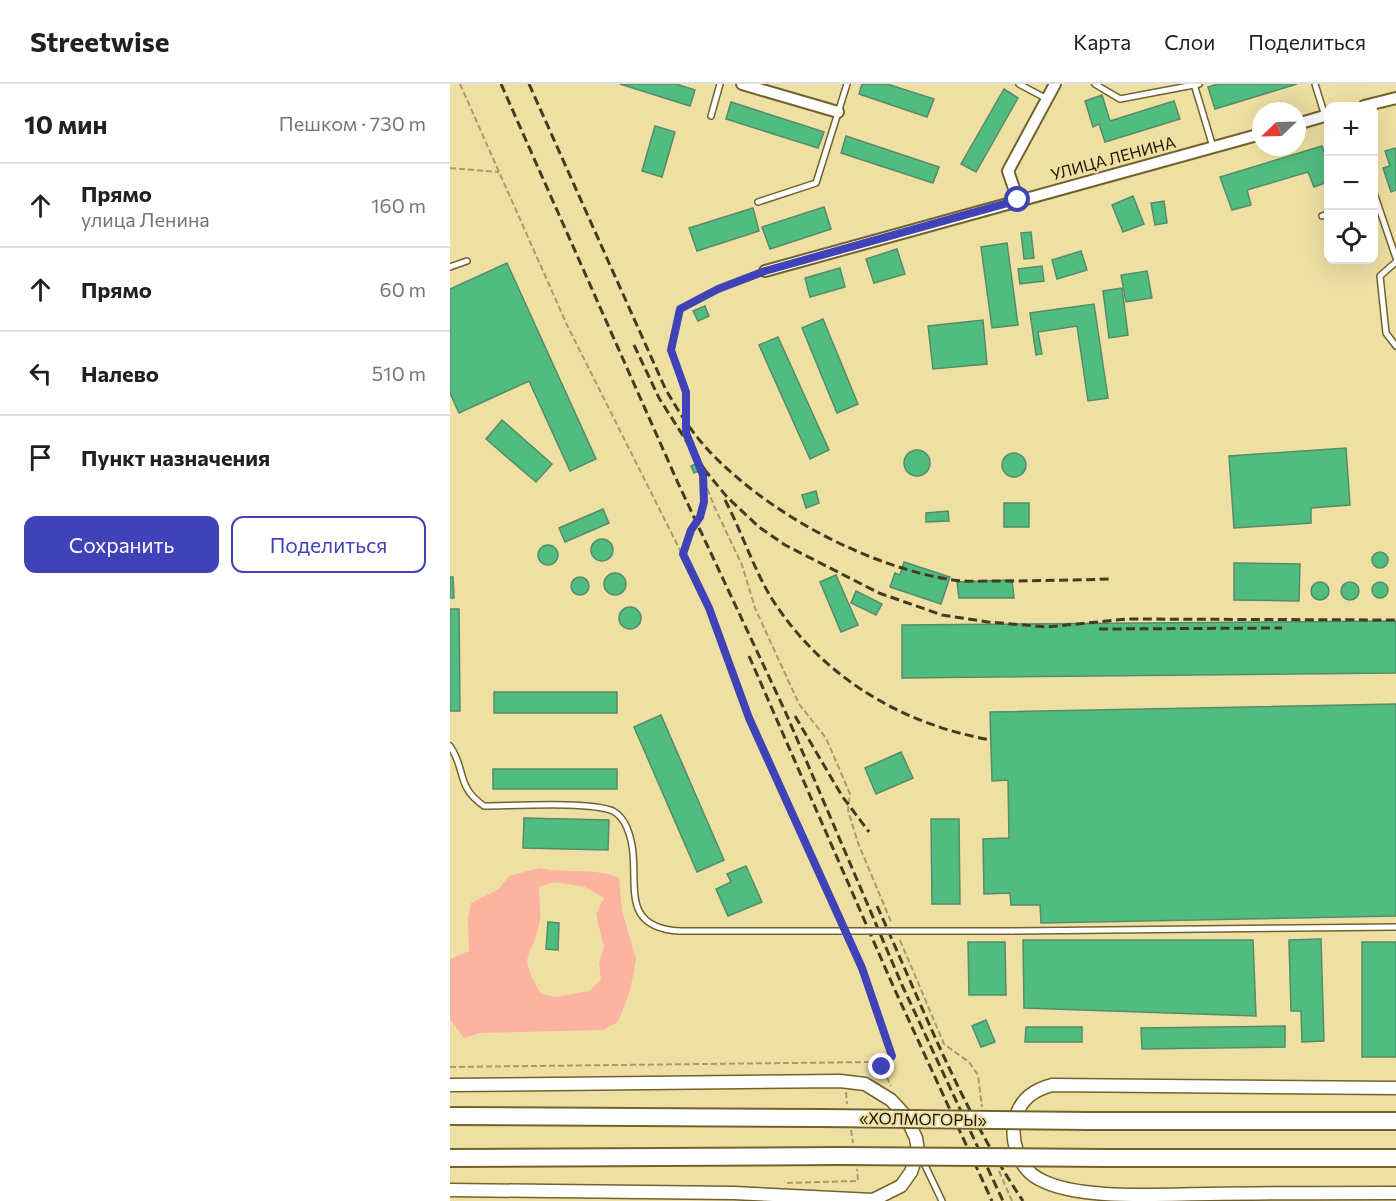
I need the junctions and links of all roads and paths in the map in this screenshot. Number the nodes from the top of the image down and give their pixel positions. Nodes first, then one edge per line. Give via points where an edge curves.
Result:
1 (460, 84) edge
2 (720, 84) edge
3 (742, 84) edge
4 (847, 84) edge
5 (1019, 84) edge
6 (1055, 84) edge
7 (1095, 84) edge
8 (1315, 84) edge
9 (1196, 85) edge
10 (1396, 98) edge
11 (1047, 99) junction
12 (1378, 102) edge
13 (1324, 108) edge
14 (838, 112) junction
15 (711, 116) dead end
16 (1324, 117) edge
17 (1306, 122) edge
18 (1252, 136) edge
19 (1213, 147) junction
20 (450, 168) edge
21 (499, 172) junction
22 (1018, 200) junction
23 (758, 202) dead end
24 (1378, 209) edge
25 (1396, 260) edge
26 (467, 261) dead end
27 (450, 267) edge
28 (765, 271) joint
29 (1396, 346) edge
30 (703, 475) junction
31 (683, 554) junction
32 (450, 746) edge
33 (1396, 927) edge
34 (895, 930) dead end
35 (899, 939) dead end
36 (450, 1066) edge
37 (882, 1067) junction
38 (450, 1085) edge
39 (892, 1088) dead end
40 (1396, 1088) edge
41 (983, 1110) dead end
42 (450, 1116) edge
43 (1396, 1121) edge
44 (918, 1151) junction
45 (450, 1158) edge
46 (1396, 1158) edge
47 (997, 1167) dead end
48 (1396, 1193) edge
49 (452, 1194) edge
50 (573, 1196) edge
51 (734, 1197) edge
52 (873, 1200) edge
53 (848, 1201) edge
54 (879, 1201) edge
55 (942, 1201) edge
56 (1012, 1201) edge

1 - 21 path
2 - 15 lane
3 - 14 street
4 - 14 lane
5 - 11 lane
6 - 11 street
7 - 9 lane via 1120,99
8 - 13 lane
9 - 19 lane
10 - 12 street
11 - 22 street via 1008,171
14 - 23 lane via 816,183
16 - 17 street
18 - 19 street, УЛИЦА ЛЕНИНА
19 - 22 street, УЛИЦА ЛЕНИНА
20 - 21 path
21 - 31 path via 567,325
22 - 28 street, УЛИЦА ЛЕНИНА
24 - 25 lane
25 - 29 lane via 1380,276 1386,333
26 - 27 lane
28 - 30 path via 680,309 671,350 686,392 686,433
30 - 31 path via 704,502
30 - 34 path via 742,565 755,608 799,704 826,738 850,794 848,810 858,843
31 - 37 path via 709,608 749,718 875,1001 892,1056
32 - 33 lane, bridge via 470,797 484,806 594,806 615,812 633,842 634,901 649,925 663,930
35 - 41 path via 944,1044 969,1062 978,1076
36 - 37 path via 872,1062
37 - 39 path
38 - 44 street via 865,1083 905,1115
40 - 48 street via 1052,1085 1034,1092 1020,1106 1013,1136 1023,1163 1037,1179 1061,1189 1149,1194
42 - 43 highway, «ХОЛМОГОРЫ», bridge
44 - 52 street via 901,1186
44 - 55 lane
45 - 46 highway, bridge
47 - 56 path
49 - 50 street
50 - 51 street
51 - 53 street
52 - 53 street
52 - 54 lane

